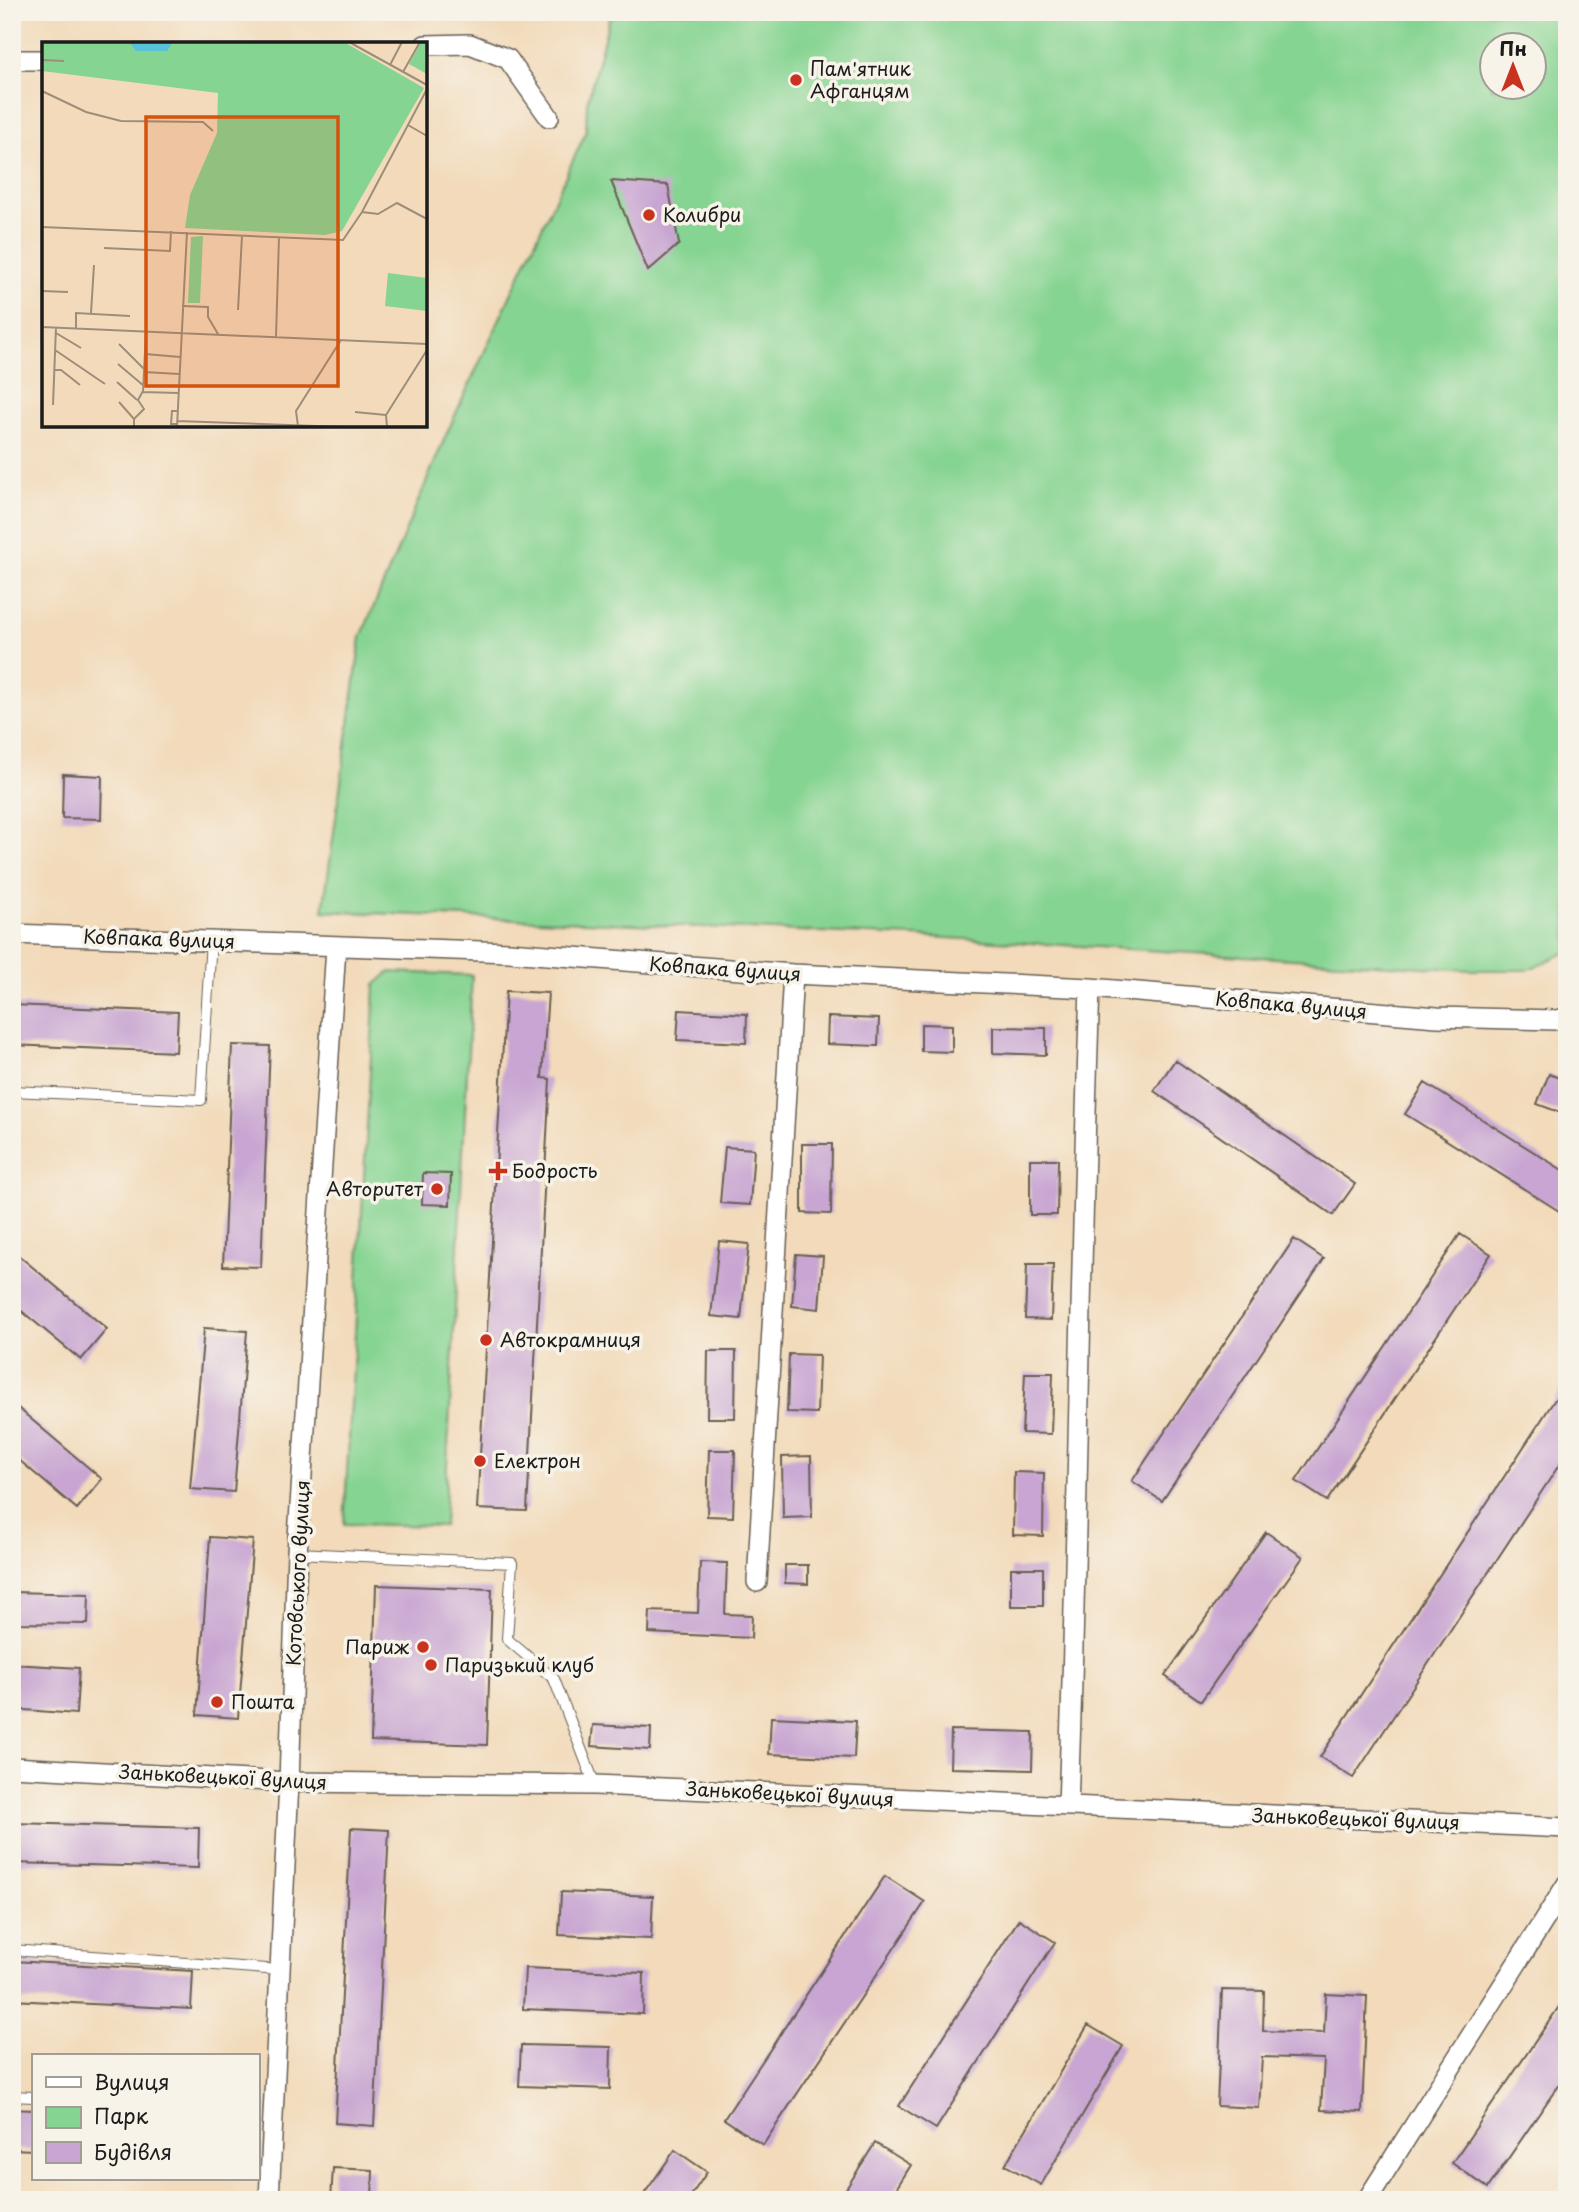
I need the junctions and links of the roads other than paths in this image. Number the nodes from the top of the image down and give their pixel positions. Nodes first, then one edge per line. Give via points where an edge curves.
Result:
1 (427, 45) edge
2 (12, 60) edge
3 (42, 60) edge
4 (549, 117) dead end
5 (12, 934) edge
6 (211, 940) junction
7 (336, 947) junction
8 (793, 974) junction
9 (1090, 988) junction
10 (1567, 1018) edge
11 (12, 1091) edge
12 (297, 1553) junction
13 (757, 1582) dead end
14 (12, 1767) edge
15 (289, 1782) junction
16 (595, 1785) junction
17 (1068, 1806) junction
18 (1567, 1828) edge
19 (1567, 1884) edge
20 (12, 1951) edge
21 (280, 1970) junction
22 (12, 2096) edge
23 (32, 2097) edge
24 (269, 2200) edge
25 (1367, 2200) edge

1 - 4 street via 470,44 508,59
2 - 3 street
5 - 6 street, Ковпака вулиця
6 - 7 street, Ковпака вулиця
6 - 11 lane via 201,1100
7 - 8 street, Ковпака вулиця via 509,952
7 - 12 street, Котовського вулиця
8 - 9 street, Ковпака вулиця
8 - 13 street
9 - 10 street, Ковпака вулиця via 1437,1017
9 - 17 street
12 - 15 street, Котовського вулиця
12 - 16 lane via 512,1563 507,1639 554,1679
14 - 15 street, Заньковецької вулиця
15 - 16 street, Заньковецької вулиця
15 - 21 street, Котовського вулиця
16 - 17 street, Заньковецької вулиця
17 - 18 street, Заньковецької вулиця
19 - 25 street
20 - 21 lane
21 - 24 street, Котовського вулиця via 269,2112
22 - 23 lane

